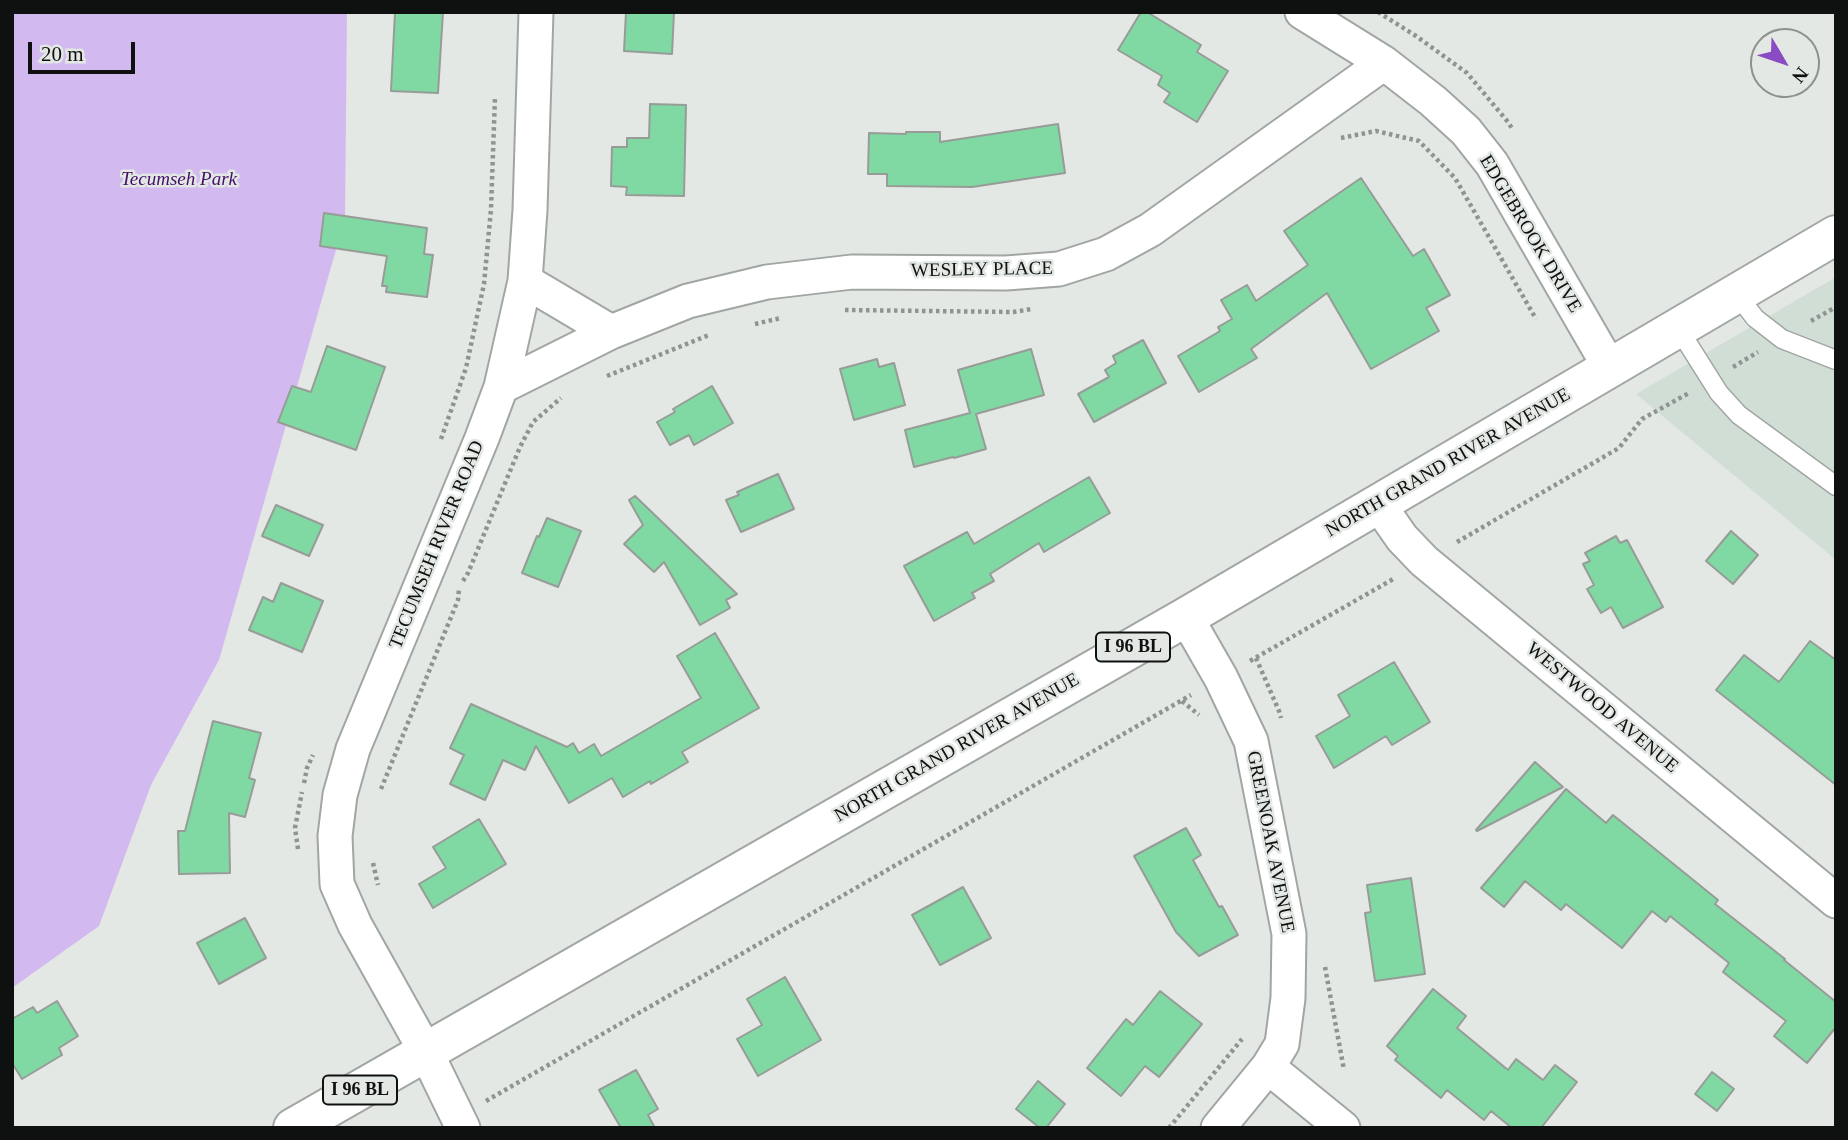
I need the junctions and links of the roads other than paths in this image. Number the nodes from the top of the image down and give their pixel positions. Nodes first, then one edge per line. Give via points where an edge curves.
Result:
1 (536, 12) edge
2 (1302, 12) edge
3 (1384, 63) junction
4 (1836, 235) edge
5 (525, 281) junction
6 (1736, 293) junction
7 (1678, 328) junction
8 (611, 332) junction
9 (1836, 359) edge
10 (1610, 368) junction
11 (501, 387) junction
12 (1836, 486) edge
13 (1379, 505) junction
14 (1186, 617) junction
15 (1836, 901) edge
16 (426, 1052) junction
17 (1268, 1067) junction
18 (460, 1123) edge
19 (293, 1128) edge
20 (1218, 1128) edge
21 (1343, 1128) edge

1 - 5 street, TECUMSEH RIVER ROAD
2 - 3 street, EDGEBROOK DRIVE
3 - 8 street, WESLEY PLACE via 1150,230 1106,254 1059,269 852,272 767,282 688,301
3 - 10 street, EDGEBROOK DRIVE via 1466,131 1492,164
4 - 6 main road, NORTH GRAND RIVER AVENUE / I 96 BL
5 - 8 street
5 - 11 street, TECUMSEH RIVER ROAD
6 - 7 main road, NORTH GRAND RIVER AVENUE / I 96 BL
6 - 9 lane via 1755,318 1782,339
7 - 10 main road, NORTH GRAND RIVER AVENUE / I 96 BL
7 - 12 lane via 1719,393 1739,415
8 - 11 street, WESLEY PLACE
10 - 13 main road, NORTH GRAND RIVER AVENUE / I 96 BL
11 - 16 street, TECUMSEH RIVER ROAD via 354,749 340,795 335,836 337,884
13 - 14 main road, NORTH GRAND RIVER AVENUE / I 96 BL
13 - 15 street, WESTWOOD AVENUE via 1424,561
14 - 16 main road, NORTH GRAND RIVER AVENUE / I 96 BL
14 - 17 street, GREENOAK AVENUE via 1251,741 1289,934 1289,998 1282,1044
16 - 18 street, TECUMSEH RIVER ROAD
16 - 19 main road, NORTH GRAND RIVER AVENUE / I 96 BL
17 - 20 street, GREENOAK AVENUE
17 - 21 street

